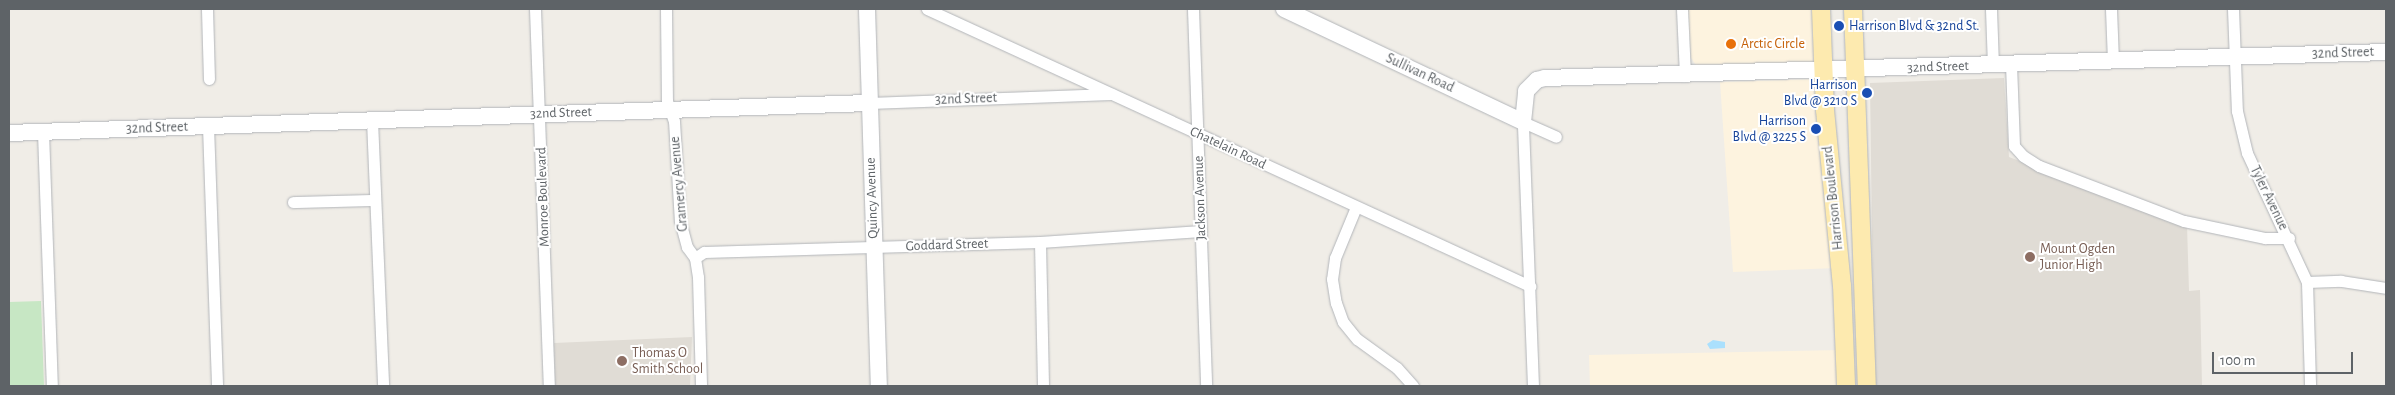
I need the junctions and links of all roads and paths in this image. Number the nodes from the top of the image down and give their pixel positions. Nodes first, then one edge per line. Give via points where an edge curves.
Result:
1 (207, 9) edge
2 (535, 9) edge
3 (666, 9) edge
4 (867, 9) edge
5 (926, 9) edge
6 (1193, 9) edge
7 (1284, 9) edge
8 (1682, 9) edge
9 (1821, 9) edge
10 (1853, 9) edge
11 (1991, 9) edge
12 (2111, 9) edge
13 (2233, 9) edge
14 (2386, 52) edge
15 (2235, 56) junction
16 (2113, 60) junction
17 (2011, 64) junction
18 (1993, 65) junction
19 (1856, 70) junction
20 (1823, 71) junction
21 (1685, 76) junction
22 (210, 79) dead end
23 (1114, 94) junction
24 (868, 103) junction
25 (670, 110) junction
26 (540, 114) junction
27 (372, 120) junction
28 (1523, 122) junction
29 (208, 126) junction
30 (43, 132) junction
31 (9, 133) edge
32 (1198, 134) junction
33 (1556, 137) dead end
34 (375, 200) junction
35 (293, 202) dead end
36 (1356, 207) junction
37 (1201, 231) junction
38 (2289, 238) junction
39 (1040, 242) junction
40 (874, 247) junction
41 (695, 258) junction
42 (2307, 282) junction
43 (1530, 286) junction
44 (2386, 288) edge
45 (52, 386) edge
46 (217, 386) edge
47 (383, 386) edge
48 (549, 386) edge
49 (702, 386) edge
50 (880, 386) edge
51 (1043, 386) edge
52 (1206, 386) edge
53 (1413, 386) edge
54 (1533, 386) edge
55 (1846, 386) edge
56 (1867, 386) edge
57 (2310, 386) edge

1 - 22 street
2 - 26 street, Monroe Boulevard
3 - 25 street, Gramercy Avenue via 667,101
4 - 24 street, Quincy Avenue
5 - 23 street, Chatelain Road
6 - 32 street, Jackson Avenue
7 - 28 street, Sullivan Road
8 - 21 street
9 - 20 main road, Harrison Boulevard
10 - 19 main road, Harrison Boulevard
11 - 18 street
12 - 16 street
13 - 15 street, Tyler Avenue
14 - 15 street, 32nd Street
15 - 16 street, 32nd Street
15 - 38 street, Tyler Avenue via 2236,111 2247,153
16 - 17 street, 32nd Street
17 - 18 street, 32nd Street
17 - 38 street via 2014,146 2023,156 2039,166 2184,221 2265,238
18 - 19 street, 32nd Street
19 - 20 street, 32nd Street
19 - 56 main road, Harrison Boulevard
20 - 21 street, 32nd Street
20 - 55 main road, Harrison Boulevard via 1842,281
21 - 28 street, 32nd Street via 1537,80 1526,91
23 - 24 street, 32nd Street
23 - 32 street, Chatelain Road
24 - 25 street, 32nd Street
24 - 40 street, Quincy Avenue
25 - 26 street, 32nd Street
25 - 41 street, Gramercy Avenue via 674,121 680,221
26 - 27 street, 32nd Street
26 - 48 street, Monroe Boulevard
27 - 29 street, 32nd Street
27 - 34 street
28 - 33 street, Sullivan Road
28 - 43 street
29 - 30 street, 32nd Street
29 - 46 street
30 - 31 street, 32nd Street
30 - 45 street
32 - 36 street, Chatelain Road
32 - 37 street, Jackson Avenue
34 - 35 street
34 - 47 street
36 - 43 street, Chatelain Road
36 - 53 street via 1338,247 1332,270 1336,302 1343,322 1357,339 1397,368
37 - 39 street, Goddard Street
37 - 52 street, Jackson Avenue
38 - 42 street, Tyler Avenue
39 - 40 street, Goddard Street
39 - 51 street
40 - 41 street, Goddard Street via 704,252
40 - 50 street, Quincy Avenue
41 - 49 street, Gramercy Avenue
42 - 44 street via 2341,281
42 - 57 street, Tyler Avenue
43 - 54 street

